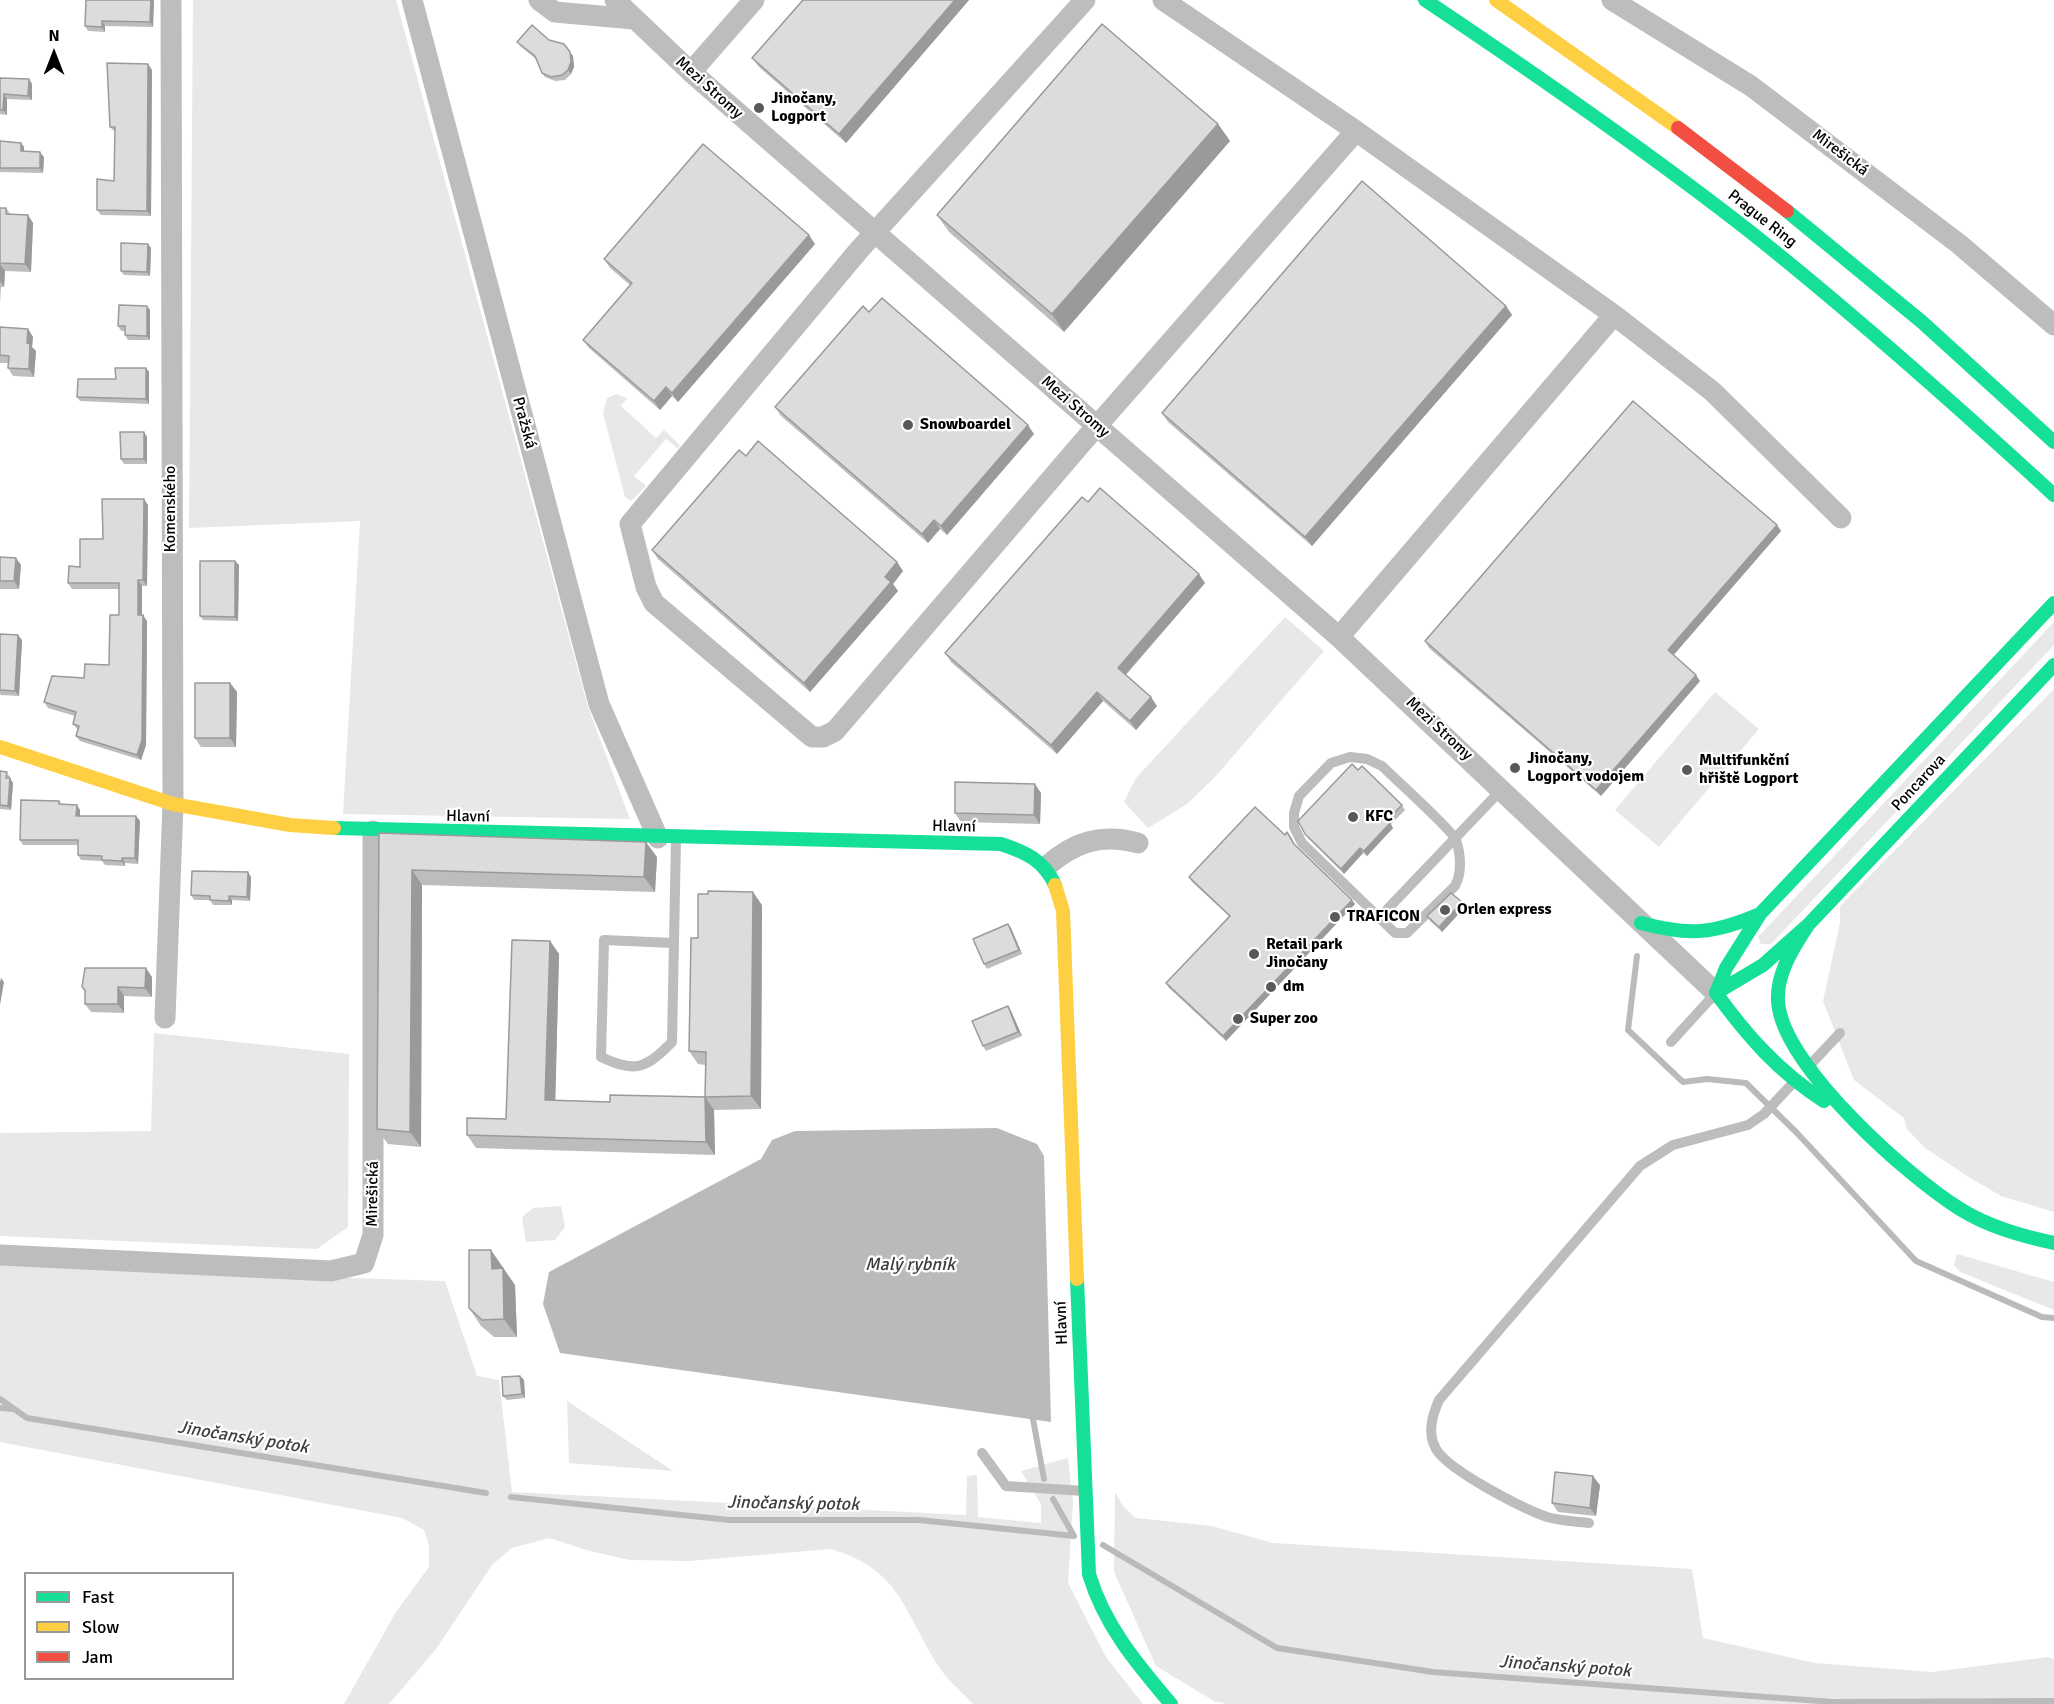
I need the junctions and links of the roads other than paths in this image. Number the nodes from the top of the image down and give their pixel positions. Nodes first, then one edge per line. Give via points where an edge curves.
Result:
1 (171, 0) edge
2 (412, 0) edge
3 (539, 0) edge
4 (615, 0) edge
5 (754, 0) edge
6 (1085, 0) edge
7 (1163, 0) edge
8 (1425, 0) edge
9 (1496, 0) edge
10 (1612, 0) edge
11 (634, 19) junction
12 (691, 72) junction
13 (1356, 131) junction
14 (875, 233) junction
15 (1614, 315) junction
16 (2054, 325) edge
17 (1097, 426) junction
18 (2054, 442) edge
19 (2054, 495) edge
20 (1841, 518) dead end
21 (2054, 603) edge
22 (1340, 637) junction
23 (2054, 665) edge
24 (0, 747) edge
25 (1508, 794) junction
26 (173, 804) junction
27 (373, 831) junction
28 (667, 838) junction
29 (1455, 838) junction
30 (1138, 843) dead end
31 (1047, 866) junction
32 (1760, 914) junction
33 (1379, 918) junction
34 (1641, 923) junction
35 (1808, 924) junction
36 (674, 943) junction
37 (1716, 993) junction
38 (1751, 1013) dead end
39 (165, 1018) dead end
40 (1768, 1028) dead end
41 (1840, 1033) dead end
42 (1671, 1042) dead end
43 (1809, 1066) junction
44 (1795, 1081) junction
45 (1857, 1120) junction
46 (2054, 1243) edge
47 (0, 1255) edge
48 (982, 1454) dead end
49 (1084, 1491) junction
50 (1589, 1523) dead end
51 (1171, 1704) edge

1 - 26 street, Komenského
2 - 28 street, Pražská via 599,704
3 - 11 street via 555,12
4 - 11 street, Mezi Stromy
5 - 12 street
6 - 14 street
7 - 13 street
8 - 19 main road, Prague Ring via 1791,256
9 - 18 main road, Prague Ring via 1637,97 1944,341
10 - 16 street, Mirešická via 1751,86 1959,244
11 - 12 street, Mezi Stromy
12 - 14 street, Mezi Stromy
13 - 15 street
13 - 17 street
14 - 17 street, Mezi Stromy
14 - 17 street via 630,524 650,597 802,732 812,737 829,735
15 - 20 street via 1712,391
15 - 22 street
17 - 22 street, Mezi Stromy
21 - 32 main road, Poncarova
22 - 25 street, Mezi Stromy
23 - 35 main road, Poncarova
24 - 26 main road, Hlavní
25 - 29 lane
25 - 34 street, Mezi Stromy
26 - 27 main road, Hlavní via 290,825
26 - 39 street, Komenského
27 - 28 main road, Hlavní
27 - 47 street, Mirešická via 373,1234 364,1263 331,1271
28 - 31 main road, Hlavní via 1001,844 1027,852
28 - 36 lane
29 - 33 lane
29 - 33 lane via 1460,877 1455,886 1407,933 1395,933
29 - 33 lane via 1382,766 1367,759 1350,757 1331,763 1299,796 1293,813 1294,827 1302,843
30 - 31 street via 1099,838 1075,846
31 - 49 main road, Hlavní via 1063,911
32 - 34 main road via 1709,934 1671,932
32 - 37 main road via 1726,968
34 - 37 street, Mezi Stromy
35 - 37 main road via 1762,965
35 - 43 main road via 1785,965 1778,998 1785,1033
36 - 36 lane via 604,940 601,1057 624,1068 653,1062 672,1042
37 - 38 main road
37 - 42 lane
37 - 44 main road via 1753,1045
40 - 43 main road
41 - 43 lane
43 - 44 lane
43 - 45 main road
44 - 45 main road
44 - 50 lane via 1748,1125 1673,1145 1640,1166 1439,1400 1432,1416 1431,1433 1446,1461 1547,1517
45 - 46 main road via 1948,1202 2001,1229
48 - 49 lane via 1006,1486
49 - 51 main road, Hlavní via 1089,1574 1094,1594 1123,1646

